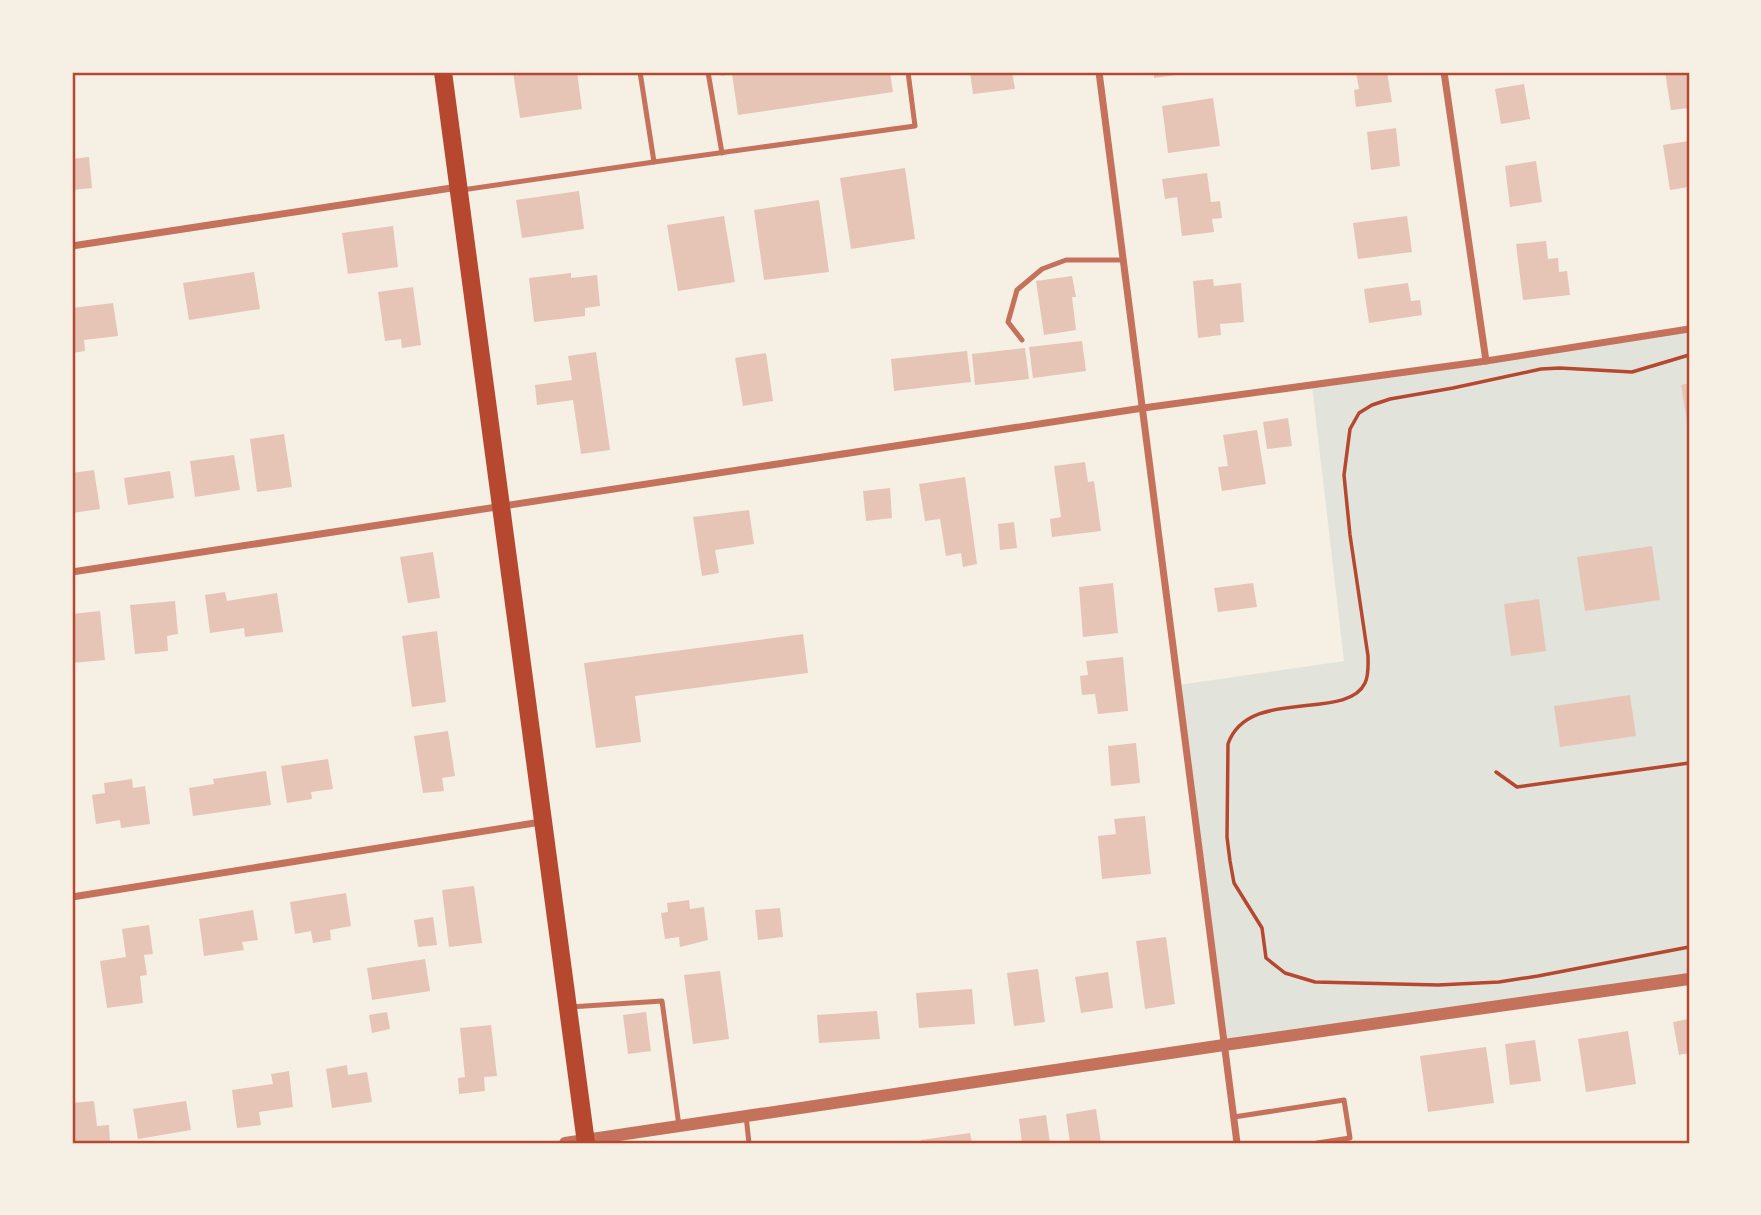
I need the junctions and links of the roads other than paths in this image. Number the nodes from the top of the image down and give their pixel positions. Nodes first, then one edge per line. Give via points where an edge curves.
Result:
1 (443, 72) edge
2 (640, 72) edge
3 (708, 72) edge
4 (908, 72) edge
5 (1099, 72) edge
6 (1444, 72) edge
7 (722, 153) junction
8 (654, 162) junction
9 (458, 189) junction
10 (72, 246) edge
11 (1123, 260) junction
12 (1689, 329) edge
13 (1022, 340) dead end
14 (1486, 361) junction
15 (1143, 408) junction
16 (501, 505) junction
17 (72, 572) edge
18 (544, 821) junction
19 (72, 897) edge
20 (1689, 979) edge
21 (569, 1007) junction
22 (1224, 1045) junction
23 (746, 1116) junction
24 (1234, 1118) junction
25 (679, 1126) junction
26 (632, 1138) edge
27 (586, 1142) edge
28 (565, 1143) edge
29 (749, 1143) edge
30 (1237, 1143) edge
31 (1317, 1143) edge

1 - 9 main road
2 - 8 lane
3 - 7 lane
4 - 7 lane via 915,126
5 - 11 street
6 - 14 street
7 - 8 lane
8 - 9 lane
9 - 10 street
9 - 16 main road
11 - 13 lane via 1066,260 1042,269 1017,290 1009,322
11 - 15 street
12 - 14 street
14 - 15 street
15 - 16 street
15 - 22 street
16 - 17 street
16 - 18 main road
18 - 19 street
18 - 21 main road
20 - 22 street
21 - 25 lane via 662,1002
21 - 27 main road
22 - 23 street
22 - 24 street
23 - 25 street
23 - 29 lane
24 - 30 street
24 - 31 lane via 1344,1100 1350,1138
25 - 26 street
26 - 27 street
27 - 28 street

